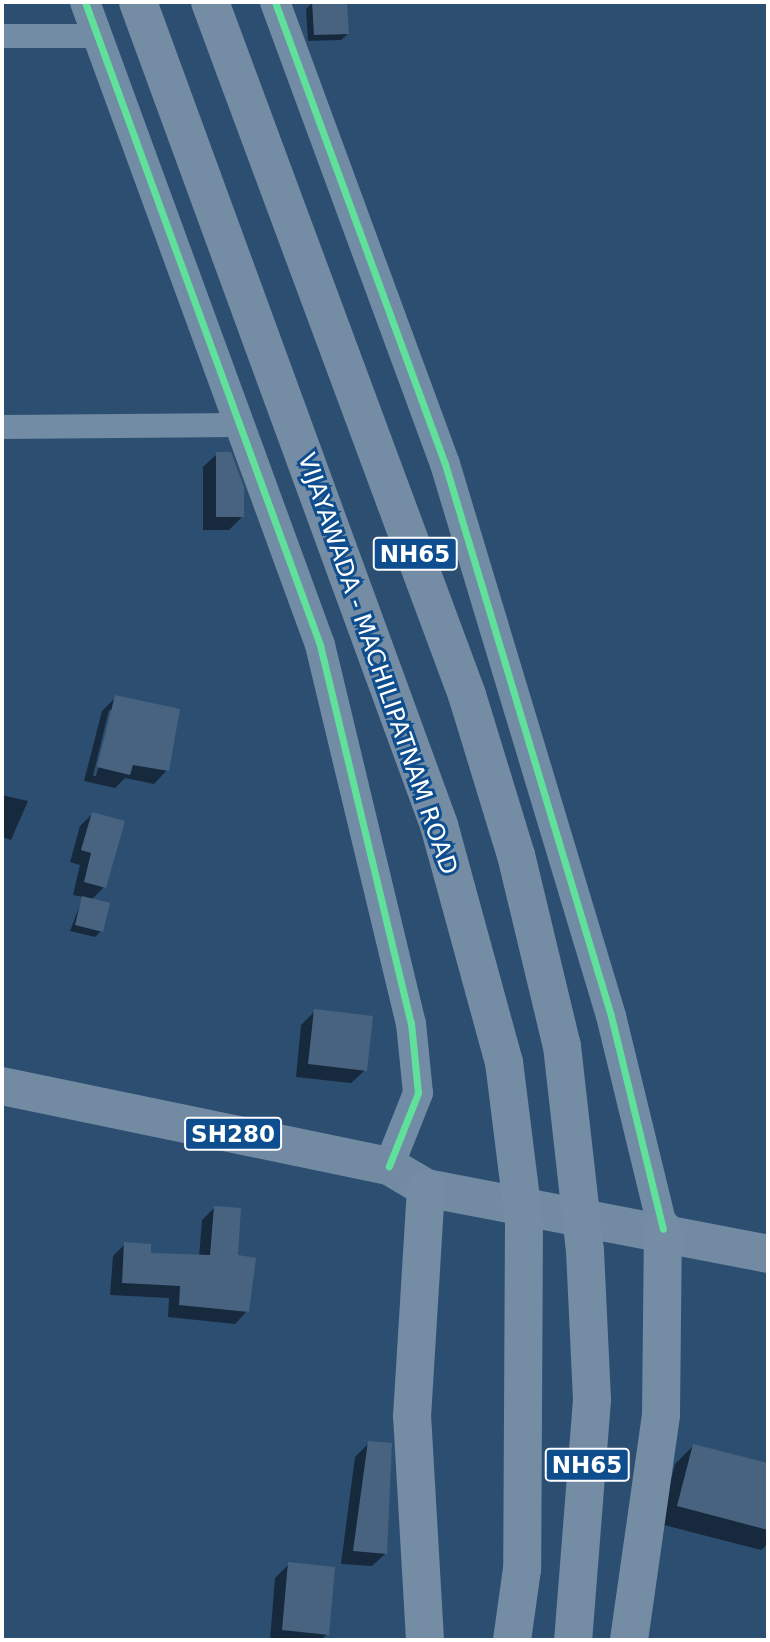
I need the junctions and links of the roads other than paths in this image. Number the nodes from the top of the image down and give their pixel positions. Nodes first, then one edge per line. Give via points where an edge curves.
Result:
1 (85, 2) edge
2 (138, 2) edge
3 (210, 2) edge
4 (275, 2) edge
5 (2, 36) edge
6 (98, 36) junction
7 (239, 425) junction
8 (2, 427) edge
9 (2, 1086) edge
10 (389, 1166) junction
11 (426, 1188) junction
12 (663, 1229) junction
13 (768, 1254) edge
14 (425, 1640) edge
15 (512, 1640) edge
16 (573, 1640) edge
17 (629, 1640) edge

1 - 6 street
2 - 15 highway, VIJAYAWADA - MACHILIPATNAM ROAD / NH65 via 439,825 504,1062 524,1223 522,1569
3 - 16 highway, NH65 via 467,695 526,896 562,1046 587,1290 592,1399
4 - 12 street via 445,464 611,1016
5 - 6 street
6 - 7 street
7 - 8 street
7 - 10 street via 320,645 411,1023 418,1093
9 - 10 main road, SH280
10 - 11 main road, SH280
11 - 12 main road, SH280
11 - 14 highway via 412,1417
12 - 13 main road, SH280
12 - 17 highway via 661,1415

